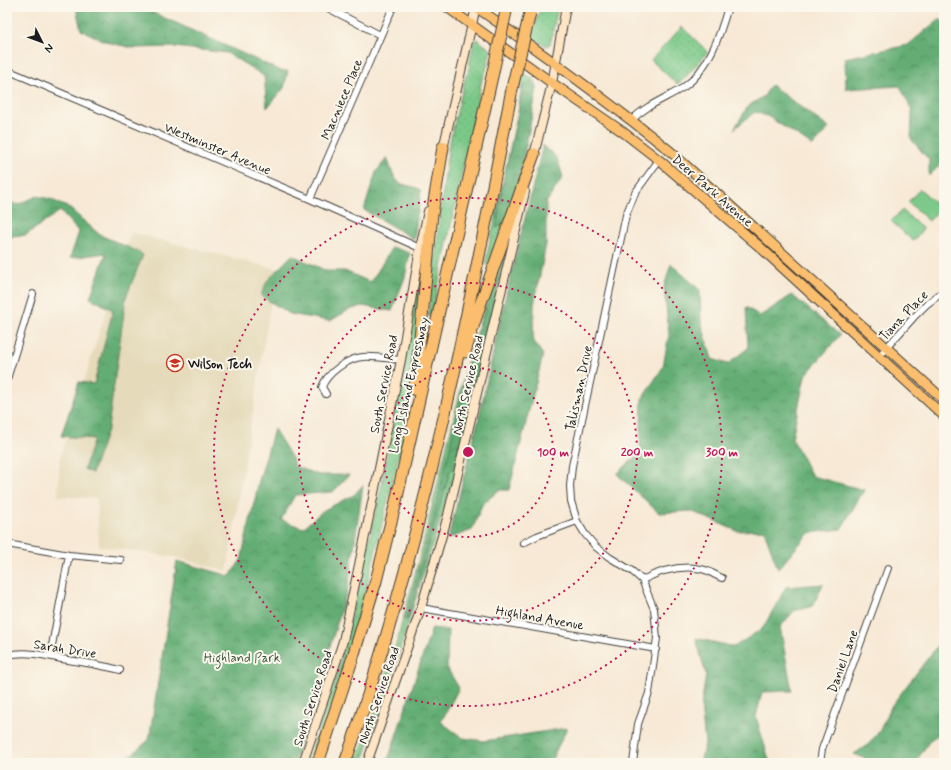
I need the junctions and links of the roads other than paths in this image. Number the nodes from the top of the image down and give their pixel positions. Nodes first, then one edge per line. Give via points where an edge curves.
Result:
1 (326, 7) edge
2 (393, 7) edge
3 (447, 7) edge
4 (476, 7) edge
5 (506, 7) edge
6 (566, 7) edge
7 (728, 7) edge
8 (531, 10) edge
9 (471, 25) junction
10 (380, 35) junction
11 (556, 63) junction
12 (7, 70) edge
13 (552, 83) junction
14 (632, 120) junction
15 (443, 146) junction
16 (534, 154) junction
17 (659, 160) junction
18 (310, 199) junction
19 (420, 248) junction
20 (944, 291) edge
21 (33, 294) dead end
22 (886, 349) junction
23 (879, 356) junction
24 (400, 360) junction
25 (454, 374) junction
26 (7, 379) edge
27 (326, 394) dead end
28 (944, 400) edge
29 (944, 416) edge
30 (395, 506) junction
31 (577, 521) junction
32 (523, 543) dead end
33 (7, 544) edge
34 (69, 555) junction
35 (121, 560) dead end
36 (888, 568) dead end
37 (722, 578) dead end
38 (642, 580) junction
39 (421, 608) junction
40 (656, 649) junction
41 (7, 655) edge
42 (50, 656) junction
43 (120, 670) dead end
44 (303, 763) edge
45 (318, 763) edge
46 (345, 763) edge
47 (367, 763) edge
48 (633, 763) edge
49 (820, 763) edge

1 - 10 street
2 - 10 street, Macniece Place
3 - 9 main road, Deer Park Avenue
4 - 9 main road, South Service Road
4 - 11 main road, Deer Park Avenue
5 - 30 highway, Long Island Expressway, bridge
6 - 11 main road, North Service Road
7 - 14 street via 715,45 697,74 685,86 639,113
8 - 25 highway, bridge via 513,84
9 - 13 main road, Deer Park Avenue
9 - 15 main road, South Service Road
10 - 18 street, Macniece Place
11 - 13 main road, North Service Road
11 - 14 main road, Deer Park Avenue
12 - 18 street, Westminster Avenue
13 - 16 main road, North Service Road
13 - 17 main road, Deer Park Avenue
14 - 22 main road, Deer Park Avenue via 814,281
15 - 19 main road, South Service Road
15 - 30 highway via 432,214 417,377
16 - 25 highway via 466,352
16 - 39 main road, North Service Road via 448,515
17 - 23 main road, Deer Park Avenue via 760,247
17 - 31 street, Talisman Drive via 635,193 626,215 572,466 571,501
18 - 19 street, Westminster Avenue
19 - 24 main road, South Service Road
20 - 22 street, Tiana Place via 914,317
21 - 26 street
22 - 23 street, Tiana Place
22 - 28 main road, Deer Park Avenue
23 - 29 main road, Deer Park Avenue
24 - 27 street via 362,357 348,362 324,380 322,387
24 - 44 main road, South Service Road via 343,641
25 - 46 highway via 400,588 377,668
30 - 45 highway, Long Island Expressway via 376,581
31 - 32 street
31 - 38 street, Talisman Drive via 596,547
33 - 34 street
34 - 35 street
34 - 42 street
36 - 49 street, Daniel Lane via 822,749
37 - 38 street via 707,571 691,568 658,572
38 - 40 street, Talisman Drive via 654,609 657,626
39 - 40 street, Highland Avenue
39 - 47 main road, North Service Road
40 - 48 street, Talisman Drive via 649,693 638,724
41 - 42 street, Sarah Drive via 23,653
42 - 43 street, Sarah Drive

